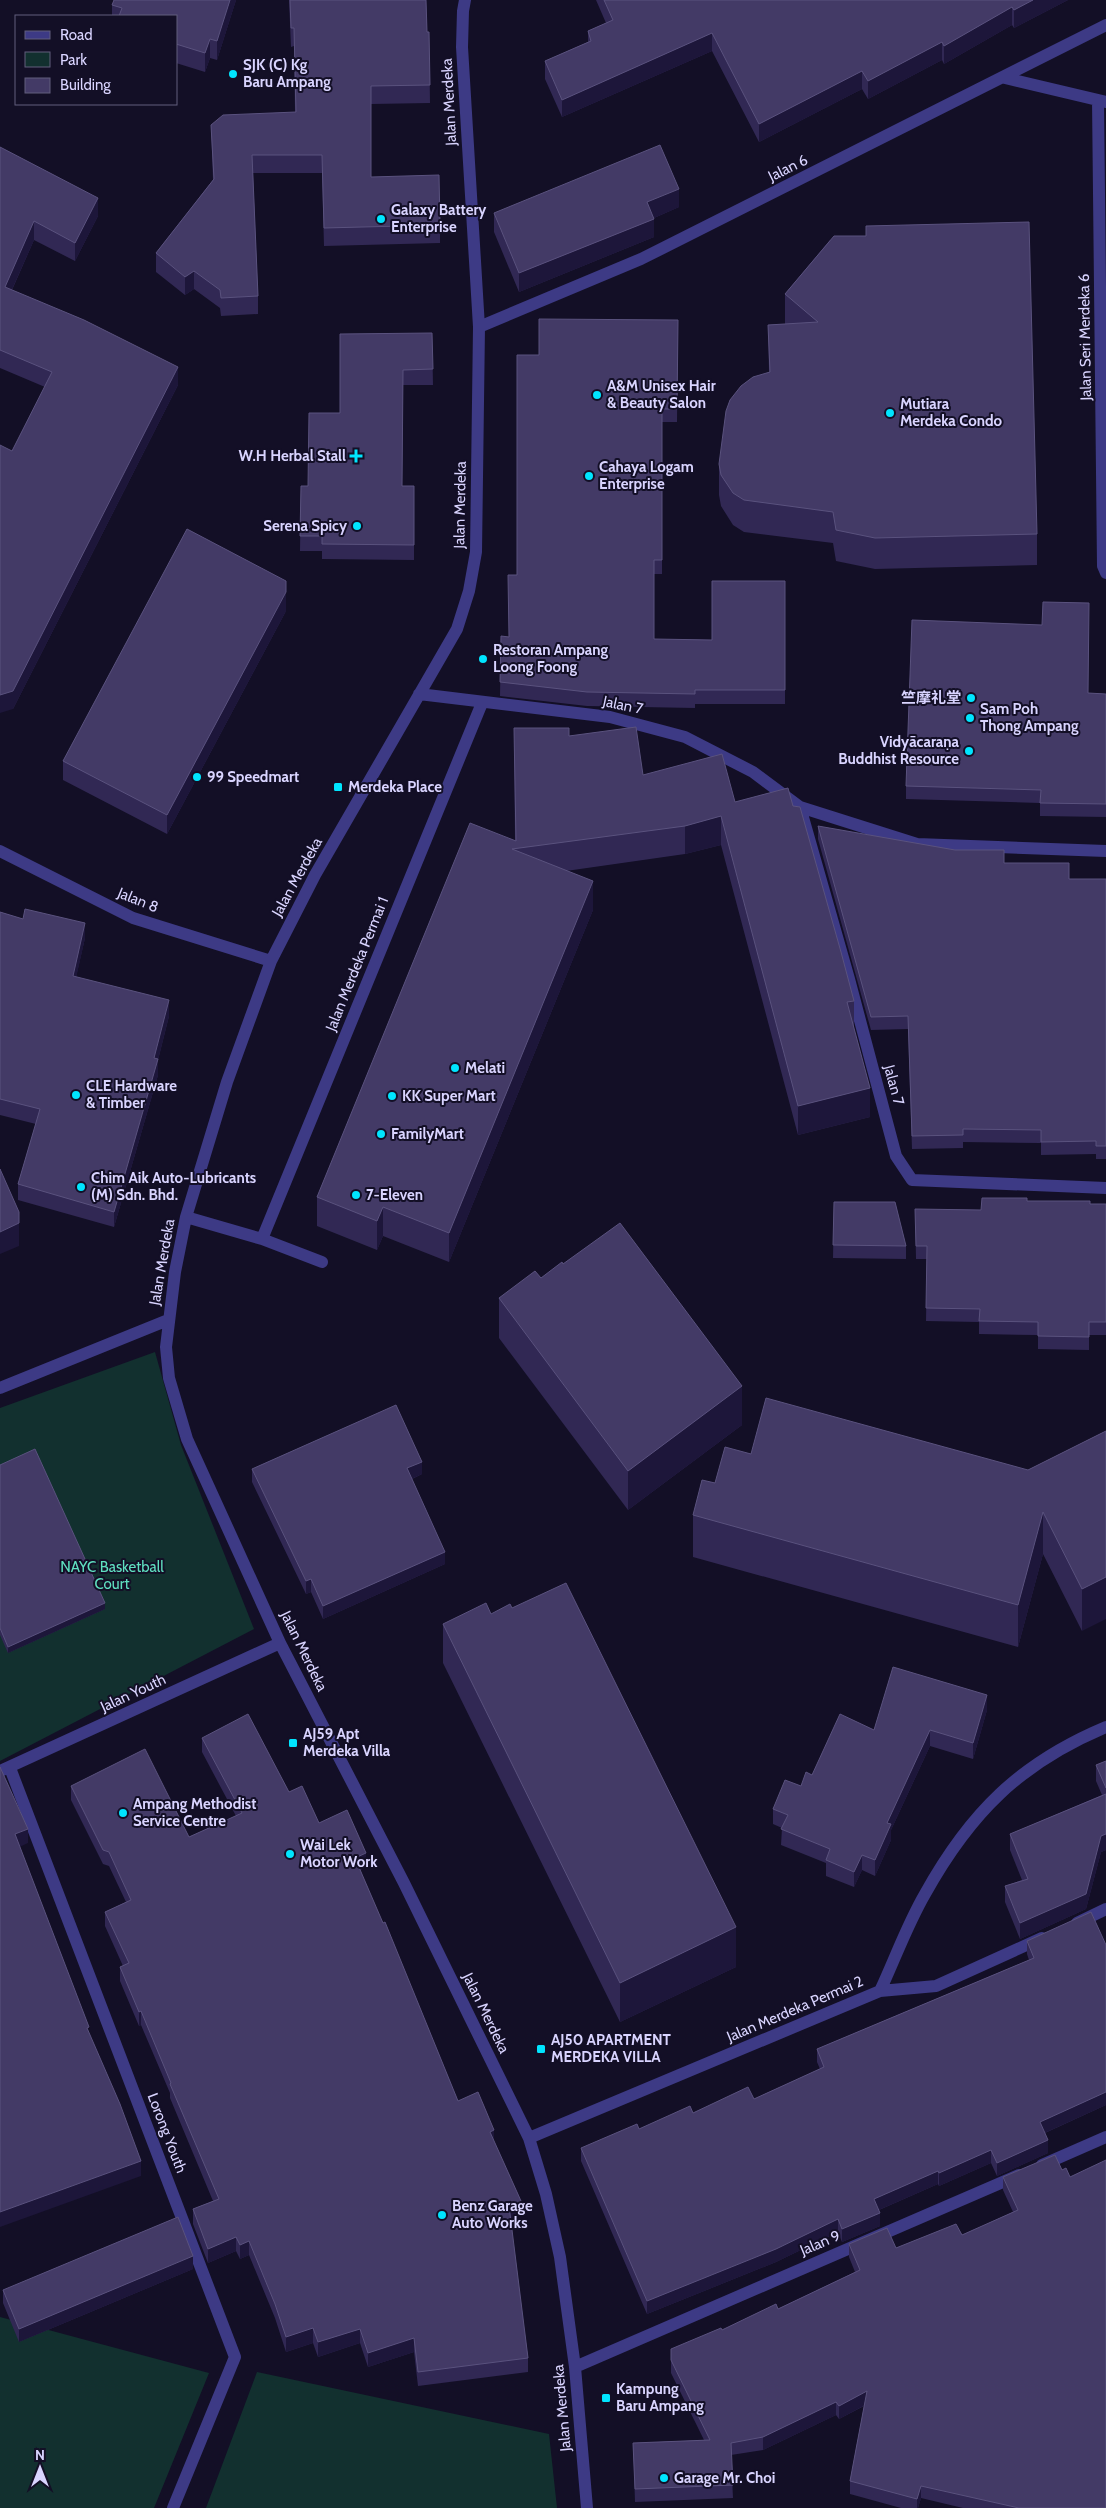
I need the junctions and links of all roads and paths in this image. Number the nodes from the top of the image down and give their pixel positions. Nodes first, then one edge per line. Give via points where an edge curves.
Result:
1 (465, 0) edge
2 (1106, 25) edge
3 (1005, 78) junction
4 (1102, 101) edge
5 (479, 327) junction
6 (1106, 573) edge
7 (419, 694) junction
8 (482, 703) junction
9 (800, 807) junction
10 (0, 851) edge
11 (1106, 851) edge
12 (271, 961) junction
13 (1106, 1188) edge
14 (186, 1217) junction
15 (262, 1239) junction
16 (322, 1262) dead end
17 (168, 1320) junction
18 (0, 1388) edge
19 (280, 1643) junction
20 (1106, 1727) edge
21 (5, 1769) edge
22 (1106, 1909) edge
23 (880, 1992) junction
24 (1106, 2137) edge
25 (529, 2138) junction
26 (575, 2367) junction
27 (173, 2508) edge
28 (587, 2508) edge
29 (596, 2508) edge

1 - 5 street, Jalan Merdeka via 462,47
2 - 3 street, Jalan 6
3 - 4 street
3 - 5 street, Jalan 6 via 641,259
4 - 6 street, Jalan Seri Merdeka 6 via 1103,566
5 - 7 street, Jalan Merdeka via 476,552 469,591 457,629
7 - 8 street, Jalan 7
7 - 12 street, Jalan Merdeka via 315,875
8 - 9 street, Jalan 7 via 610,717 685,738 753,772
8 - 15 street, Jalan Merdeka Permai 1
9 - 11 street, Jalan 7 via 917,844
9 - 13 street, Jalan 7 via 896,1156 912,1180
10 - 12 street, Jalan 8 via 133,918
12 - 14 street, Jalan Merdeka via 227,1082
14 - 15 street
14 - 17 street, Jalan Merdeka
15 - 16 street
17 - 18 street
17 - 19 street, Jalan Merdeka via 169,1378 187,1439
19 - 21 street, Jalan Youth
19 - 25 street, Jalan Merdeka
20 - 23 street, Jalan Merdeka Permai 2 via 1034,1764 996,1795 959,1840 924,1895
21 - 27 street, Lorong Youth via 235,2357
22 - 23 street via 936,1986
23 - 25 street, Jalan Merdeka Permai 2
24 - 26 street, Jalan 9
25 - 26 street, Jalan Merdeka via 560,2257
26 - 28 street, Jalan Merdeka
28 - 29 street

